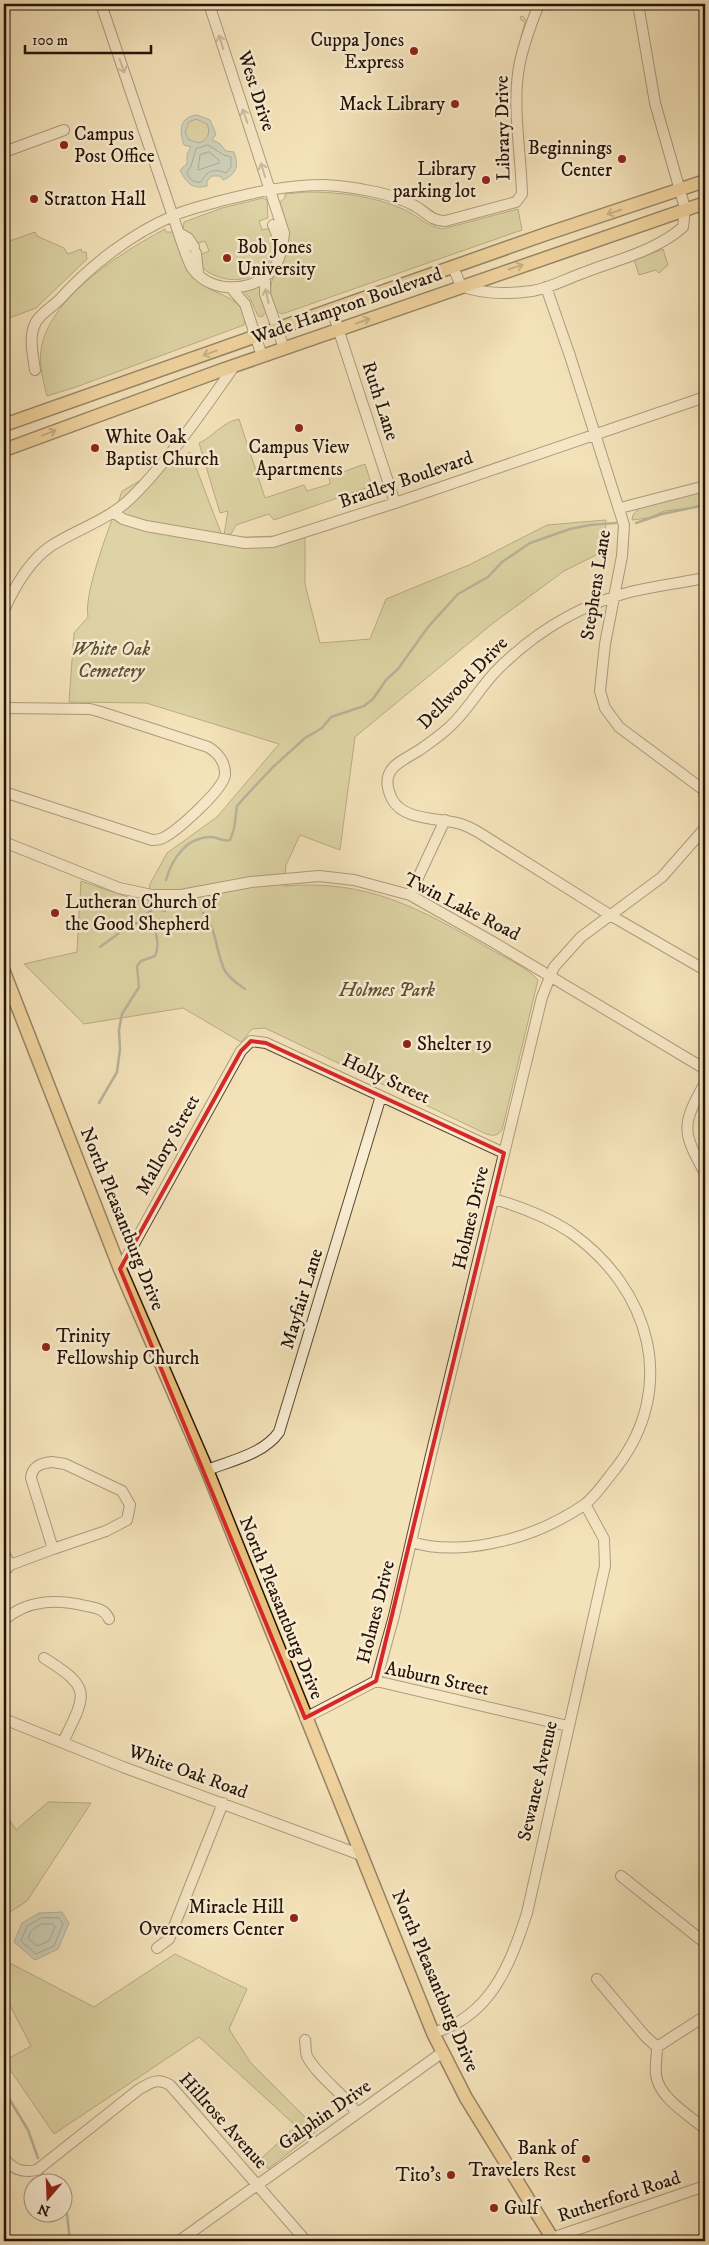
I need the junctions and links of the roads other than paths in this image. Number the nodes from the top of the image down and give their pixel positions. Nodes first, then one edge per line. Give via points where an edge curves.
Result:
1 (101, 4) edge
2 (209, 4) edge
3 (538, 4) edge
4 (638, 4) edge
5 (64, 130) dead end
6 (4, 152) edge
7 (705, 181) edge
8 (269, 188) junction
9 (680, 189) junction
10 (705, 202) edge
11 (276, 207) junction
12 (686, 208) junction
13 (173, 216) junction
14 (179, 234) junction
15 (283, 241) junction
16 (453, 267) junction
17 (198, 273) junction
18 (266, 276) junction
19 (460, 286) junction
20 (546, 287) junction
21 (232, 289) junction
22 (332, 310) junction
23 (278, 329) junction
24 (338, 329) junction
25 (256, 336) junction
26 (284, 348) junction
27 (262, 356) junction
28 (235, 365) junction
29 (173, 366) junction
30 (35, 370) dead end
31 (181, 384) junction
32 (705, 397) edge
33 (4, 425) edge
34 (596, 434) junction
35 (4, 450) edge
36 (705, 486) edge
37 (395, 503) junction
38 (620, 508) junction
39 (113, 512) junction
40 (705, 578) edge
41 (614, 597) junction
42 (4, 610) edge
43 (4, 708) edge
44 (705, 791) edge
45 (4, 792) edge
46 (444, 820) junction
47 (705, 828) edge
48 (4, 842) edge
49 (410, 896) junction
50 (610, 915) junction
51 (705, 970) edge
52 (4, 972) edge
53 (550, 975) junction
54 (251, 1041) joint
55 (705, 1069) edge
56 (705, 1083) edge
57 (380, 1096) junction
58 (504, 1153) junction
59 (705, 1173) edge
60 (494, 1199) junction
61 (120, 1269) junction
62 (206, 1470) junction
63 (585, 1504) junction
64 (412, 1542) junction
65 (53, 1549) junction
66 (4, 1553) edge
67 (7, 1568) edge
68 (109, 1619) dead end
69 (4, 1620) edge
70 (44, 1658) dead end
71 (376, 1680) junction
72 (305, 1718) junction
73 (4, 1719) edge
74 (568, 1726) junction
75 (63, 1742) junction
76 (223, 1803) junction
77 (361, 1855) junction
78 (621, 1876) dead end
79 (705, 1943) edge
80 (157, 1948) dead end
81 (597, 1980) dead end
82 (705, 2016) edge
83 (433, 2033) junction
84 (305, 2040) dead end
85 (657, 2047) junction
86 (443, 2052) junction
87 (357, 2113) junction
88 (705, 2129) edge
89 (4, 2158) edge
90 (257, 2185) junction
91 (705, 2186) edge
92 (550, 2240) edge
93 (178, 2241) edge
94 (306, 2241) edge

1 -> 13 street
8 -> 2 street, West Drive
3 - 8 street, Library Drive via 519,69 517,120 522,194 516,202 445,221 432,219 415,206 392,197 358,190 325,185
4 - 9 street via 655,103
5 - 6 street
7 - 9 main road, Wade Hampton Boulevard
8 - 11 street, West Drive
8 - 13 street
9 - 12 street
9 -> 16 main road, Wade Hampton Boulevard
10 - 12 main road, Wade Hampton Boulevard
11 - 15 street, West Drive via 284,233
11 - 15 street via 270,213
19 -> 12 main road, Wade Hampton Boulevard
12 - 20 street via 683,227 676,234 642,251
13 - 14 street
13 - 30 street via 106,257 36,321 32,335
14 - 17 street via 192,268
14 - 17 street via 188,238 195,250
15 - 18 street via 277,264
16 - 19 street
16 - 22 main road, Wade Hampton Boulevard
17 - 21 street via 204,279
18 - 21 street
23 -> 18 street via 265,294
19 - 20 street via 488,292
24 -> 19 main road, Wade Hampton Boulevard
20 - 34 street, Stephens Lane
21 - 25 street via 245,304
22 - 23 main road, Wade Hampton Boulevard
22 - 24 street, Ruth Lane
23 - 25 main road, Wade Hampton Boulevard
23 - 26 street
24 - 26 main road, Wade Hampton Boulevard
24 - 37 street, Ruth Lane
25 - 27 street
25 -> 29 main road, Wade Hampton Boulevard
26 - 27 main road, Wade Hampton Boulevard
27 - 28 main road, Wade Hampton Boulevard
28 - 31 main road, Wade Hampton Boulevard
28 - 39 street via 147,480
29 - 31 main road
29 - 33 main road, Wade Hampton Boulevard
35 -> 31 main road, Wade Hampton Boulevard
32 - 34 street, Bradley Boulevard
34 - 37 street, Bradley Boulevard
34 - 38 street, Stephens Lane
36 - 38 street
37 - 39 street, Bradley Boulevard via 273,542 245,543 130,522
38 - 41 street, Stephens Lane via 624,525 623,543
39 - 42 street via 49,547 23,576
40 - 41 street, Dellwood Drive
41 - 44 street, Stephens Lane via 601,674 600,691 605,708 624,731
41 - 46 street, Dellwood Drive via 572,614 524,645 499,668 451,726 392,768 388,786 398,807 405,812
43 - 45 street via 90,709 101,712 202,744 218,756 225,770 220,787 176,830 158,840
46 - 49 street
46 - 50 street, Dellwood Drive via 463,824 484,836
47 - 50 street, Holmes Drive via 662,877
48 - 49 street, Twin Lake Road via 119,888 152,895 181,895 272,879 325,876 364,882
49 - 53 street, Twin Lake Road
50 - 51 street, Dellwood Drive
50 - 53 street, Holmes Drive via 565,953
52 - 61 main road, North Pleasantburg Drive
53 - 55 street, Twin Lake Road
53 - 58 street, Holmes Drive
54 - 57 street, Holly Street via 266,1043
54 - 61 street, Mallory Street via 241,1051
56 - 59 street via 686,1124 690,1146
57 - 58 street, Holly Street
57 - 62 street, Mayfair Lane via 279,1432 264,1447
58 - 60 street, Holmes Drive
60 - 63 street via 542,1215 571,1232 616,1277 644,1328 651,1375 643,1421 623,1459
60 - 64 street, Holmes Drive
61 - 62 main road, North Pleasantburg Drive
62 - 72 main road, North Pleasantburg Drive
63 - 64 street via 536,1530 492,1544 455,1547
63 - 74 street, Sewanee Avenue via 604,1539 605,1566
64 - 71 street, Holmes Drive
65 - 65 street via 124,1523 130,1508 122,1491 65,1464 52,1462 38,1466 31,1474 31,1481
65 - 67 street
66 - 67 street
68 - 69 street via 105,1611 97,1608 57,1601 20,1608
70 - 75 street via 78,1682 82,1693
71 - 72 street, Auburn Street
71 - 74 street, Auburn Street
72 - 77 main road, North Pleasantburg Drive
73 - 75 street, White Oak Road
74 - 83 street, Sewanee Avenue via 527,1913 513,1955 498,1984 479,2006 451,2028
75 - 76 street, White Oak Road
76 - 77 street, White Oak Road
76 - 80 street via 169,1939
77 - 83 main road, North Pleasantburg Drive
78 - 79 street
81 - 85 street
82 - 85 street
83 - 86 main road, North Pleasantburg Drive
84 - 87 street via 306,2054
85 - 88 street via 656,2076 663,2092
86 - 87 street, Galphin Drive
86 - 92 main road, North Pleasantburg Drive via 466,2098
87 - 90 street, Galphin Drive
89 - 90 street, Hillrose Avenue via 19,2170 37,2170 138,2090 161,2080 170,2085
90 - 93 street, Galphin Drive
90 - 94 street, Hillrose Avenue
91 - 92 street, Rutherford Road

